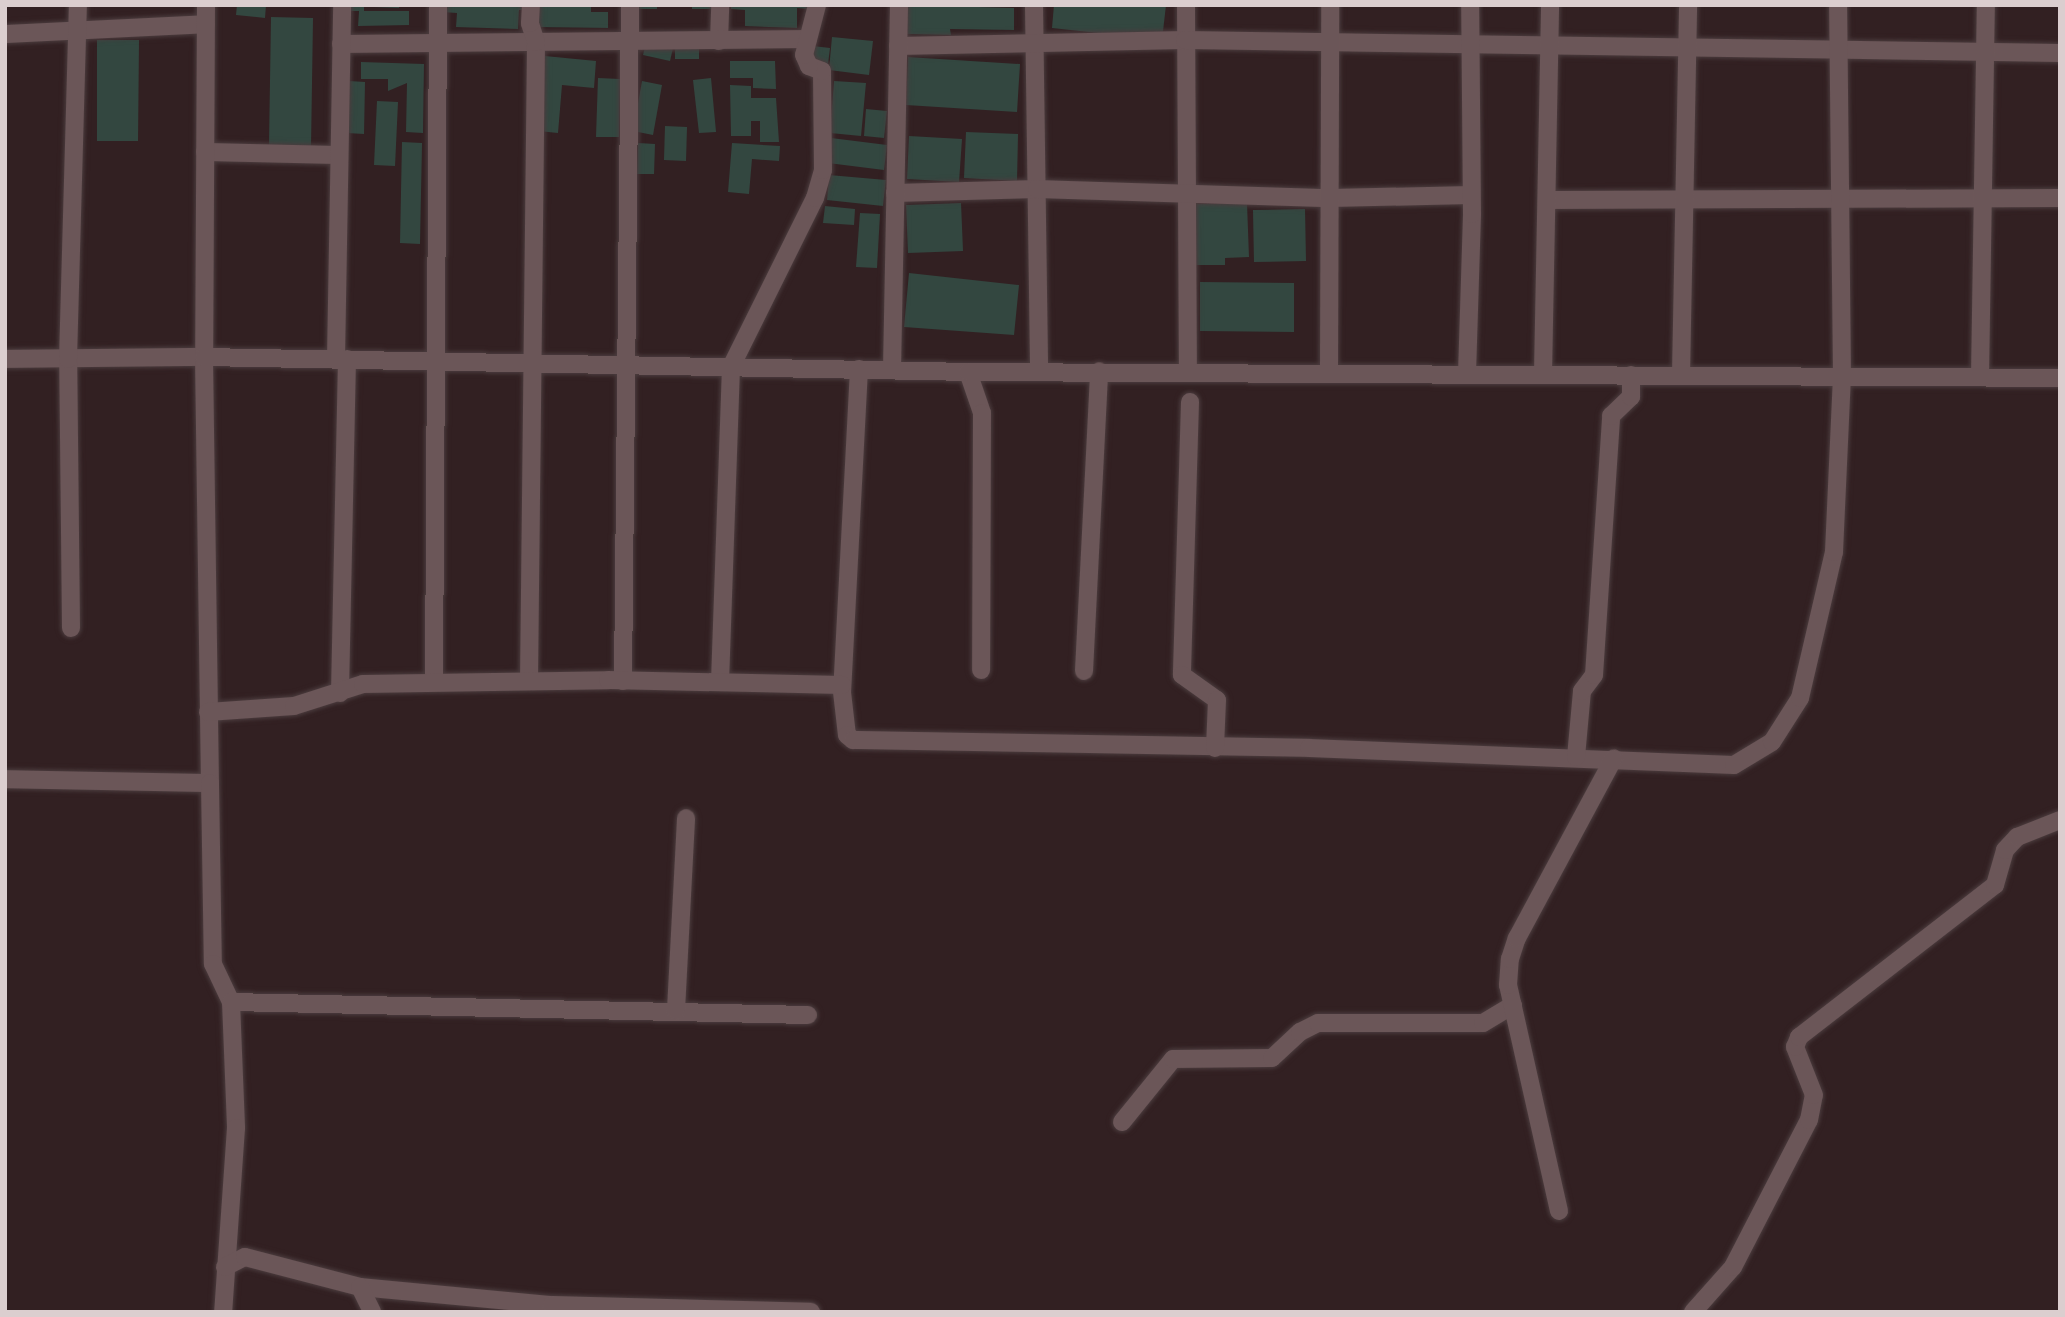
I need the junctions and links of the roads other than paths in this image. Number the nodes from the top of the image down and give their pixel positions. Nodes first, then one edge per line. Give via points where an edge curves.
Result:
1 (78, 5) edge
2 (206, 5) edge
3 (342, 5) edge
4 (438, 5) edge
5 (531, 5) edge
6 (630, 5) edge
7 (720, 5) edge
8 (817, 5) edge
9 (899, 5) edge
10 (1034, 5) edge
11 (1186, 5) edge
12 (1330, 5) edge
13 (1470, 5) edge
14 (1550, 5) edge
15 (1688, 5) edge
16 (1838, 5) edge
17 (1986, 5) edge
18 (206, 24) junction
19 (79, 31) junction
20 (5, 34) edge
21 (808, 39) junction
22 (1185, 40) junction
23 (719, 41) junction
24 (536, 42) junction
25 (1330, 42) junction
26 (437, 43) junction
27 (341, 44) junction
28 (630, 44) junction
29 (1035, 44) junction
30 (898, 46) junction
31 (1469, 46) junction
32 (1689, 47) junction
33 (1550, 48) junction
34 (1838, 49) junction
35 (1986, 52) junction
36 (2060, 53) edge
37 (205, 152) junction
38 (339, 155) junction
39 (1037, 189) junction
40 (895, 193) junction
41 (1471, 194) junction
42 (1187, 195) junction
43 (1330, 198) junction
44 (1840, 198) junction
45 (2060, 198) edge
46 (1685, 199) junction
47 (1986, 199) junction
48 (1547, 200) junction
49 (204, 357) junction
50 (68, 359) junction
51 (341, 359) junction
52 (439, 361) junction
53 (531, 362) junction
54 (7, 363) edge
55 (629, 365) junction
56 (731, 367) junction
57 (859, 369) junction
58 (892, 370) junction
59 (1188, 370) junction
60 (1039, 371) junction
61 (1099, 371) junction
62 (968, 372) junction
63 (1329, 373) junction
64 (1467, 374) junction
65 (1543, 374) junction
66 (1631, 375) junction
67 (1681, 375) junction
68 (1842, 376) junction
69 (1980, 377) junction
70 (2060, 378) edge
71 (1190, 402) dead end
72 (71, 628) dead end
73 (981, 670) dead end
74 (1084, 671) dead end
75 (529, 681) junction
76 (624, 681) junction
77 (434, 682) junction
78 (720, 682) junction
79 (842, 685) junction
80 (340, 694) junction
81 (208, 712) junction
82 (1215, 748) junction
83 (1576, 757) junction
84 (1614, 758) junction
85 (5, 779) edge
86 (210, 783) junction
87 (686, 818) dead end
88 (2060, 820) edge
89 (230, 1002) junction
90 (1513, 1005) junction
91 (676, 1010) junction
92 (808, 1015) dead end
93 (1122, 1122) dead end
94 (1559, 1211) dead end
95 (225, 1267) junction
96 (360, 1287) junction
97 (552, 1309) edge
98 (767, 1311) edge
99 (223, 1312) edge
100 (372, 1312) edge
101 (811, 1312) edge
102 (1693, 1312) edge

1 - 19 street
2 - 18 street
3 - 27 street
4 - 26 street
5 - 24 street
6 - 28 street
7 - 23 street
8 - 21 street
9 - 30 street
10 - 29 street
11 - 22 street
12 - 25 street
13 - 31 street
14 - 33 street
15 - 32 street
16 - 34 street
17 - 35 street
18 - 19 street
18 - 37 street
19 - 20 street
19 - 50 street
21 - 23 street
21 - 56 street via 804,55 809,66 822,71 823,170 815,198
22 - 25 street
22 - 29 street
22 - 42 street
23 - 28 street
24 - 26 street
24 - 28 street
24 - 53 street
25 - 31 street
25 - 43 street
26 - 27 street
26 - 52 street
27 - 38 street
28 - 55 street
29 - 30 street
29 - 39 street
30 - 40 street
31 - 33 street
31 - 41 street
32 - 33 street
32 - 34 street
32 - 46 street
33 - 48 street
34 - 35 street
34 - 44 street
35 - 36 street
35 - 47 street
37 - 38 street
37 - 49 street
38 - 51 street
39 - 40 street
39 - 42 street
39 - 60 street
40 - 58 street
41 - 43 street
41 - 64 street
42 - 43 street
42 - 59 street
43 - 63 street
44 - 46 street
44 - 47 street
44 - 68 street
45 - 47 street
46 - 48 street
46 - 67 street
47 - 69 street
48 - 65 street
49 - 50 street
49 - 51 street
49 - 81 street
50 - 54 street
50 - 72 street
51 - 52 street
51 - 80 street
52 - 53 street
52 - 77 street
53 - 55 street
53 - 75 street
55 - 56 street
55 - 76 street
56 - 57 street
56 - 78 street
57 - 58 street
57 - 79 street
58 - 62 street
59 - 61 street
59 - 63 street
60 - 61 street
60 - 62 street
61 - 74 street
62 - 73 street via 982,414
63 - 64 street
64 - 65 street
65 - 66 street
66 - 67 street
66 - 83 street via 1631,397 1611,416 1594,675 1582,691
67 - 68 street
68 - 69 street
68 - 84 street via 1834,552 1800,698 1772,742 1734,765
69 - 70 street
71 - 82 street via 1182,675 1217,700
75 - 76 street
75 - 77 street
76 - 78 street
77 - 80 street via 363,684
78 - 79 street
79 - 82 street via 847,735 852,740
80 - 81 street via 294,706
81 - 86 street
82 - 83 street
83 - 84 street
84 - 90 street via 1517,938 1508,985
85 - 86 street
86 - 89 street via 213,964
87 - 91 street
88 - 102 street via 2017,836 2005,850 1995,885 1799,1037 1795,1047 1814,1095 1809,1120 1733,1267
89 - 91 street
89 - 95 street via 236,1128
90 - 93 street via 1483,1023 1318,1023 1300,1032 1272,1058 1173,1059
90 - 94 street
91 - 92 street
95 - 96 street via 245,1257
95 - 99 street
96 - 97 street
96 - 100 street
97 - 98 street
98 - 101 street

